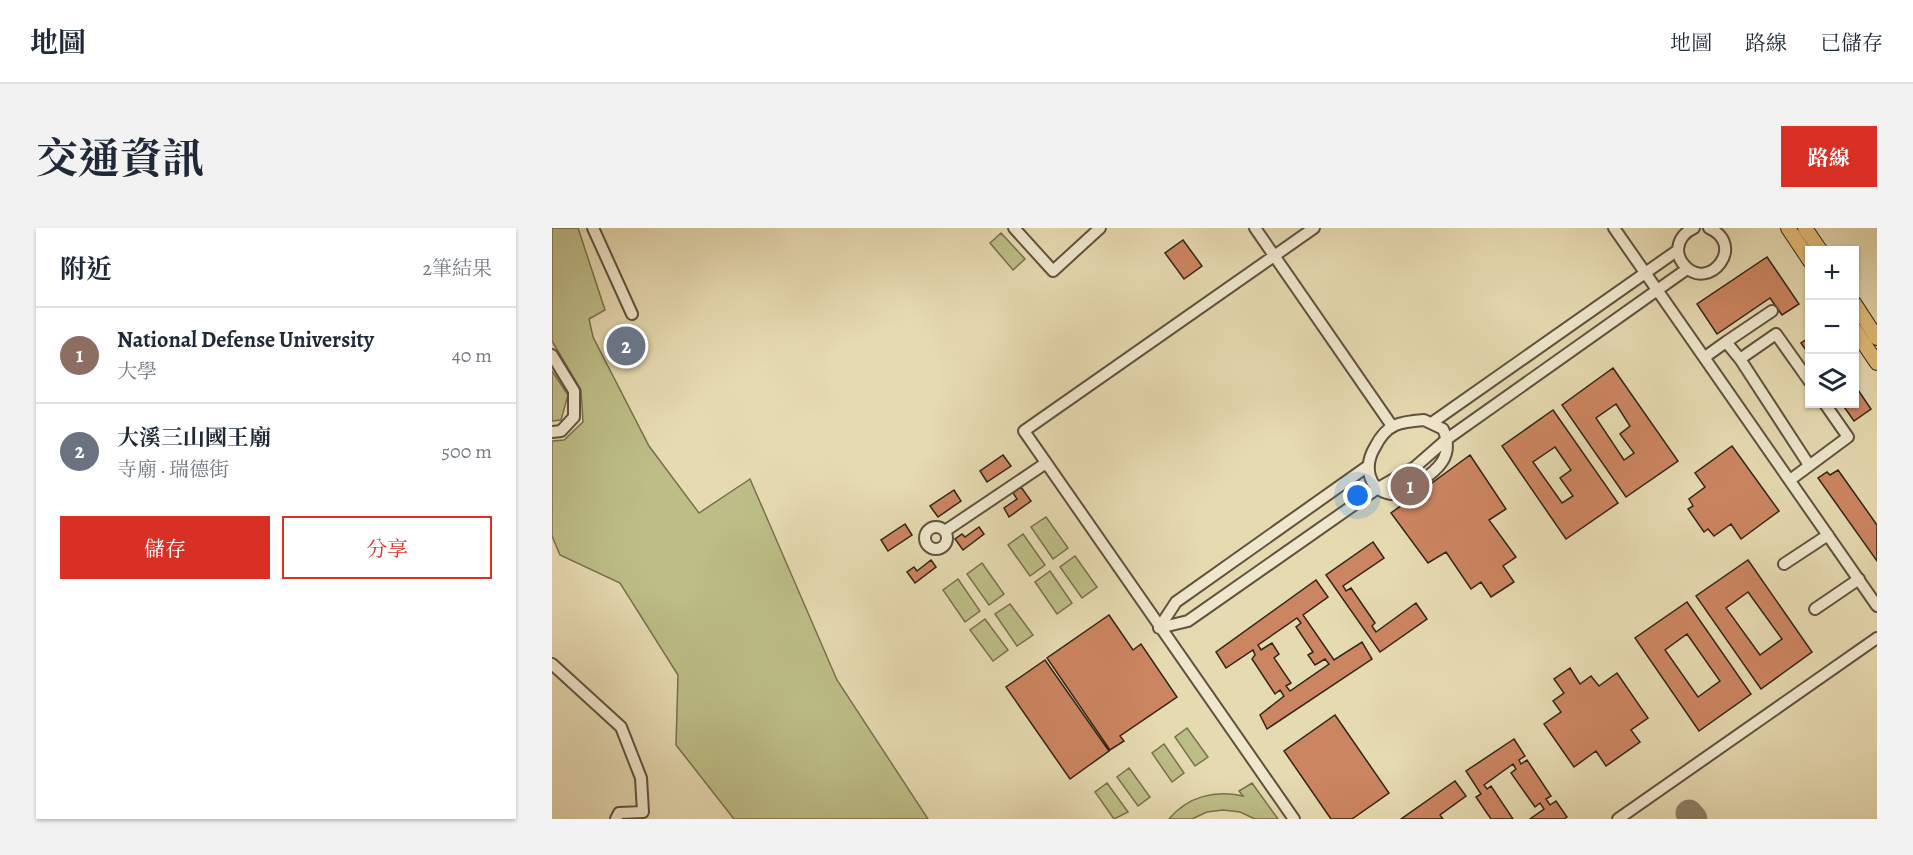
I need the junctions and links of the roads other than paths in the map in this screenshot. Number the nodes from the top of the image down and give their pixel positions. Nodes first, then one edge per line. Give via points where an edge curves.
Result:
1 (593, 228) edge
2 (1014, 228) edge
3 (1101, 228) edge
4 (1255, 228) edge
5 (1314, 228) edge
6 (1614, 228) edge
7 (1694, 228) edge
8 (1709, 228) edge
9 (1788, 228) edge
10 (1805, 228) edge
11 (1817, 246) edge
12 (1678, 250) junction
13 (1805, 255) edge
14 (1274, 256) junction
15 (1687, 269) junction
16 (1646, 273) junction
17 (1659, 291) junction
18 (1772, 311) dead end
19 (1859, 311) edge
20 (632, 314) dead end
21 (1859, 336) edge
22 (1877, 338) edge
23 (1726, 342) junction
24 (552, 355) edge
25 (1705, 357) junction
26 (1740, 359) junction
27 (1877, 363) edge
28 (1805, 376) edge
29 (1828, 408) edge
30 (1433, 422) junction
31 (1392, 426) junction
32 (552, 432) edge
33 (1447, 439) junction
34 (1046, 463) junction
35 (1809, 465) junction
36 (1368, 466) junction
37 (1790, 480) junction
38 (1378, 488) junction
39 (945, 531) dead end
40 (1828, 535) junction
41 (1784, 564) dead end
42 (1859, 579) junction
43 (1877, 606) edge
44 (1815, 609) dead end
45 (1159, 628) junction
46 (1877, 638) edge
47 (552, 664) edge
48 (645, 815) edge
49 (616, 819) edge
50 (1294, 819) edge
51 (1618, 819) edge

1 - 20 street
2 - 3 street via 1053,271
4 - 14 street
5 - 14 street
6 - 16 street
7 - 12 street via 1680,240
8 - 15 street via 1723,239 1723,260 1707,273
9 - 13 main road
10 - 11 main road
12 - 15 street
12 - 16 street
14 - 31 street
14 - 34 street via 1024,431
15 - 17 street
16 - 17 street
16 - 30 street
17 - 25 street
17 - 33 street
18 - 23 street
19 - 22 main road
21 - 27 main road
23 - 25 street
23 - 26 street
24 - 32 street via 574,391 574,417 561,431
25 - 37 street
26 - 28 street via 1776,334
26 - 35 street
29 - 35 street via 1848,437
30 - 31 street via 1402,421
30 - 33 street via 1443,429
31 - 36 street via 1379,438
33 - 38 street via 1415,466
33 - 38 street via 1447,454 1440,467 1425,479 1404,492 1392,494
34 - 39 street
34 - 45 street
35 - 37 street
36 - 38 street via 1370,479
36 - 45 street via 1176,602
37 - 40 street
38 - 45 street via 1188,621
40 - 41 street
40 - 42 street
42 - 43 street
42 - 44 street
45 - 50 street
46 - 51 street
47 - 48 street via 621,728 641,778
48 - 49 street via 619,813

